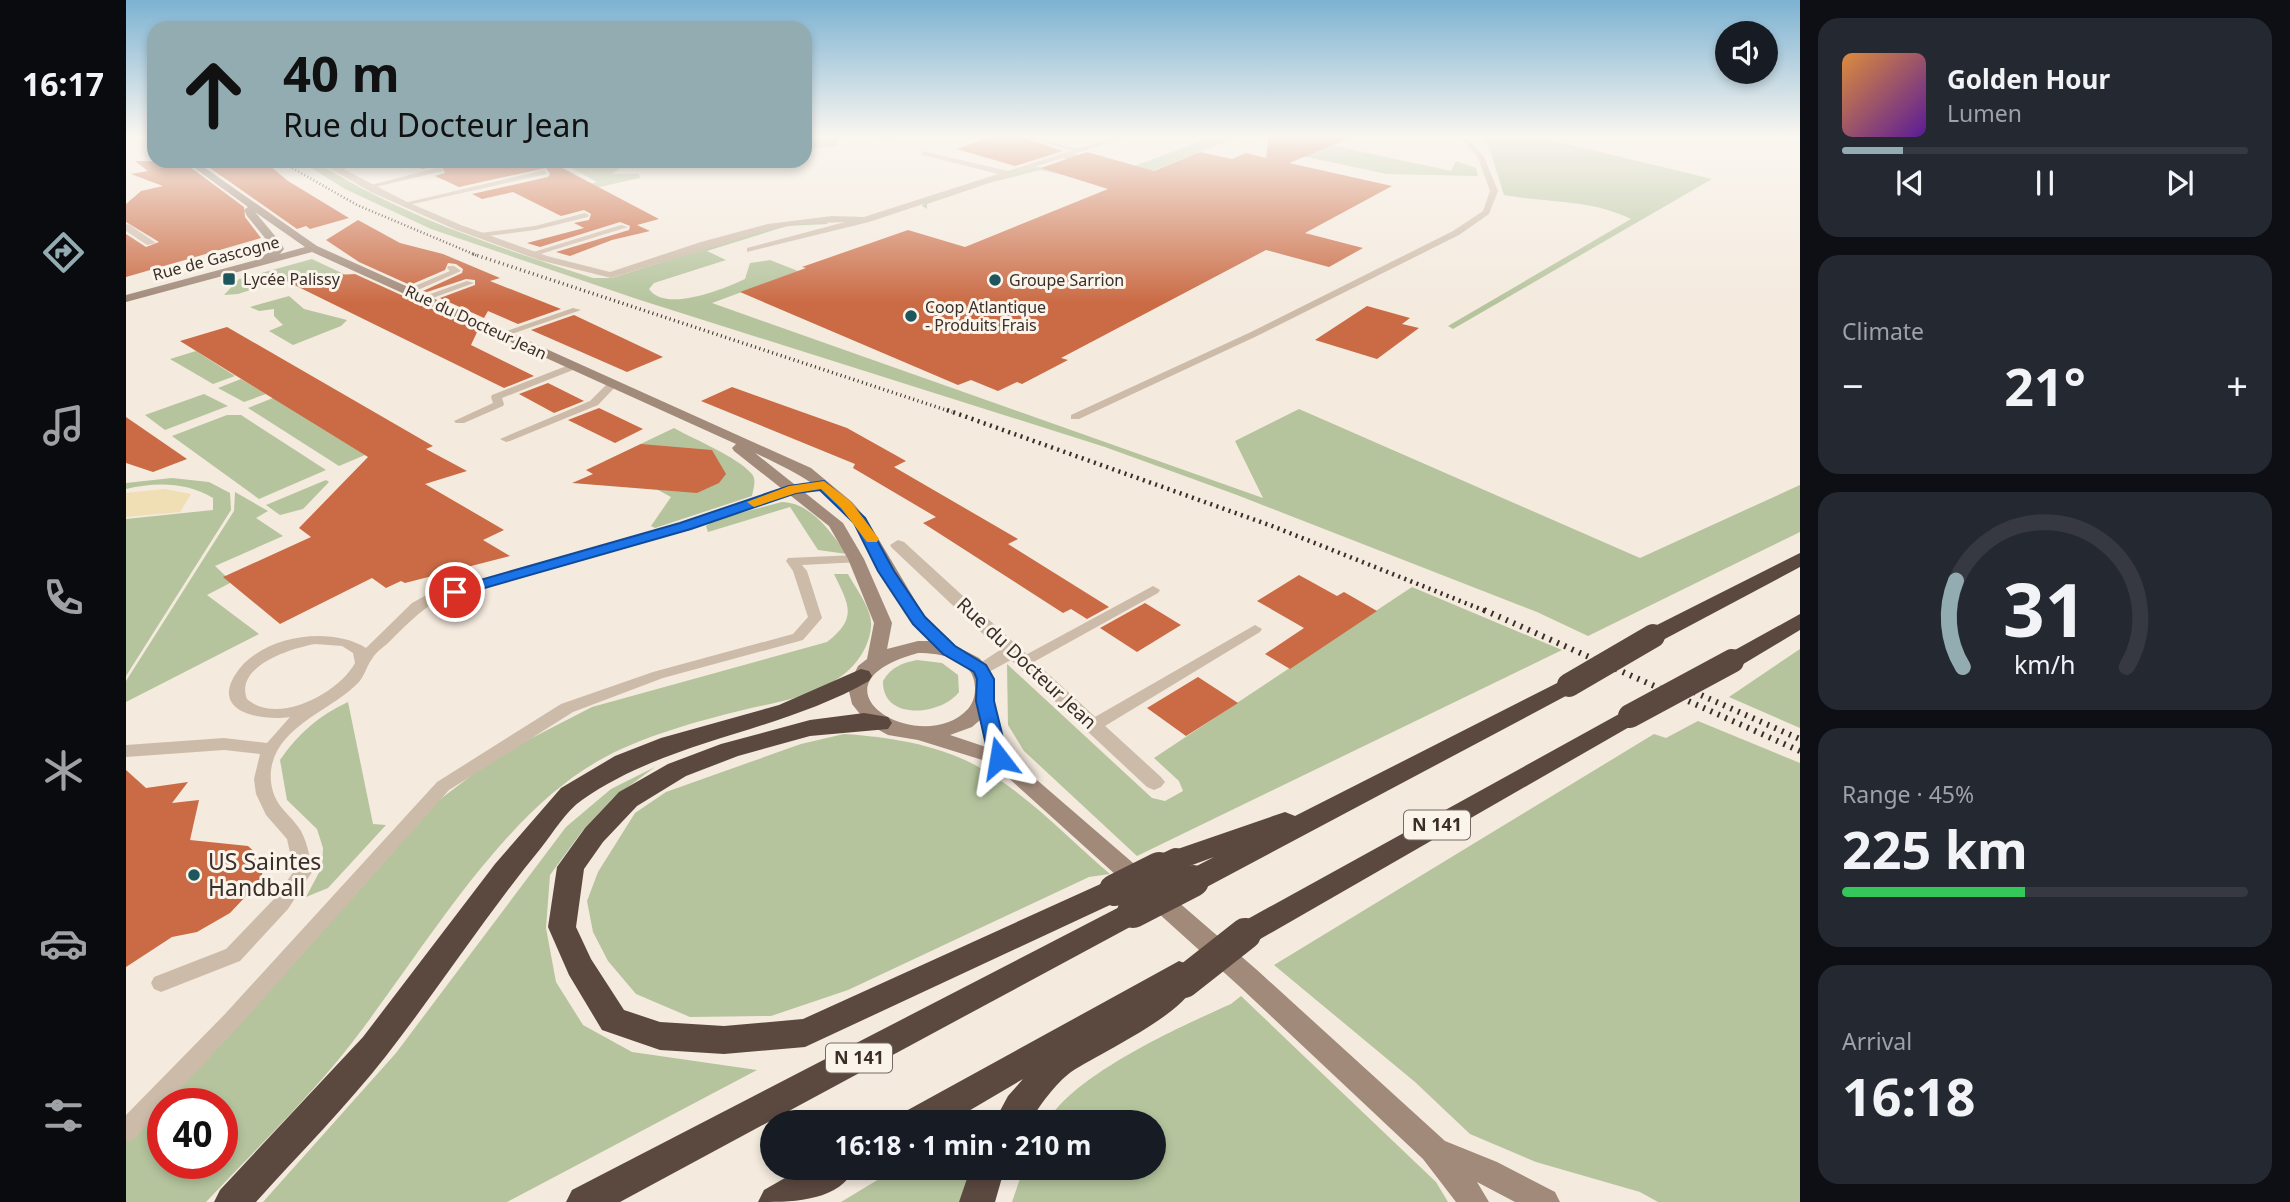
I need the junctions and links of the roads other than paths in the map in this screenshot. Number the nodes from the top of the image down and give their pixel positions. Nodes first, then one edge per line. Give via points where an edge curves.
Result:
1 (230, 191) edge
2 (385, 191) edge
3 (460, 191) edge
4 (952, 191) edge
5 (1494, 191) edge
6 (381, 192) joint
7 (245, 202) junction
8 (404, 204) junction
9 (585, 215) dead end
10 (865, 220) junction
11 (126, 227) edge
12 (624, 227) dead end
13 (550, 230) dead end
14 (480, 235) junction
15 (151, 243) dead end
16 (505, 244) junction
17 (313, 248) junction
18 (751, 250) dead end
19 (531, 254) junction
20 (263, 262) junction
21 (451, 268) dead end
22 (470, 283) dead end
23 (408, 291) junction
24 (424, 298) junction
25 (126, 299) edge
26 (576, 310) dead end
27 (503, 334) junction
28 (574, 366) junction
29 (613, 384) junction
30 (1075, 417) dead end
31 (460, 421) dead end
32 (714, 430) junction
33 (506, 439) dead end
34 (824, 485) junction
35 (794, 489) junction
36 (898, 545) dead end
37 (856, 559) junction
38 (1800, 559) edge
39 (1153, 590) dead end
40 (1800, 621) edge
41 (1255, 629) dead end
42 (949, 650) junction
43 (1020, 655) junction
44 (363, 659) junction
45 (869, 668) junction
46 (980, 669) junction
47 (985, 701) junction
48 (314, 706) junction
49 (880, 723) junction
50 (1094, 725) junction
51 (919, 733) junction
52 (271, 749) junction
53 (126, 751) edge
54 (999, 758) junction
55 (1154, 782) dead end
56 (1124, 901) junction
57 (1181, 978) junction
58 (161, 983) dead end
59 (940, 1110) edge
60 (1018, 1110) edge
61 (126, 1131) edge
62 (1434, 1150) junction
63 (815, 1180) edge
64 (984, 1180) edge
65 (232, 1202) edge
66 (584, 1202) edge
67 (776, 1202) edge
68 (977, 1202) edge
69 (1474, 1202) edge
70 (1545, 1202) edge

1 - 7 street, Rue du Docteur Jean
2 - 6 lane
3 - 8 lane
4 - 10 street
5 - 30 lane via 1486,212 1456,233
6 - 8 street
7 - 17 street, Rue du Docteur Jean
7 - 20 street, Rue du Docteur Jean via 279,249
8 - 14 street
9 - 14 lane
10 - 18 street
10 - 19 street via 780,222 611,275
11 - 15 street
12 - 19 lane
13 - 16 lane
14 - 16 street
16 - 19 street
17 - 20 street, Rue de Gascogne
17 - 23 street, Rue du Docteur Jean
20 - 25 street, Rue de Gascogne
21 - 23 lane via 457,271
22 - 24 lane
23 - 24 street, Rue du Docteur Jean
24 - 27 street, Rue du Docteur Jean
26 - 27 lane
27 - 28 street, Rue du Docteur Jean
28 - 29 street, Rue du Docteur Jean
28 - 31 lane via 496,397 499,404
29 - 32 street, Rue du Docteur Jean
29 - 33 lane via 594,403
32 - 34 street, Rue du Docteur Jean via 786,461
32 - 35 street, Rue du Docteur Jean
34 - 35 lane
34 - 42 street, Rue du Docteur Jean via 860,521 901,595 919,621
35 - 37 street, Rue du Docteur Jean via 835,523
35 - 44 lane via 686,526 435,597 417,606
36 - 43 street, Rue du Docteur Jean
37 - 45 street, Rue du Docteur Jean via 883,623
37 - 61 lane via 793,561 814,618 798,637 657,675 567,708 443,786
38 - 56 highway, N 141, bridge via 1360,796 1185,870
39 - 43 lane
40 - 57 highway, N 141, bridge via 1245,934
41 - 50 lane
42 - 45 street via 911,648
42 - 46 street
43 - 46 street
43 - 50 street, Rue du Docteur Jean
44 - 48 lane via 351,684
44 - 48 lane via 348,643 305,641 258,660 236,684 235,696 254,712 282,714
45 - 49 street via 857,686 861,706
45 - 65 highway via 827,695 787,711 624,762 570,795 505,872 374,1047
46 - 47 street via 986,679
47 - 51 street via 953,727
47 - 54 street
48 - 52 lane via 287,725
49 - 51 street
49 - 56 highway via 864,720 810,727 677,770 628,799 594,835 571,867 562,927 579,966 613,1020 660,1036 724,1040 805,1033
50 - 55 street, Rue du Docteur Jean
51 - 54 street
52 - 53 lane via 224,744
52 - 58 lane via 260,777 272,810 296,836 303,872 281,904 233,955
54 - 62 street
56 - 66 highway, N 141
57 - 59 highway
57 - 60 highway via 1143,1013 1057,1065
62 - 69 street
62 - 70 street
63 - 67 highway
64 - 68 highway

